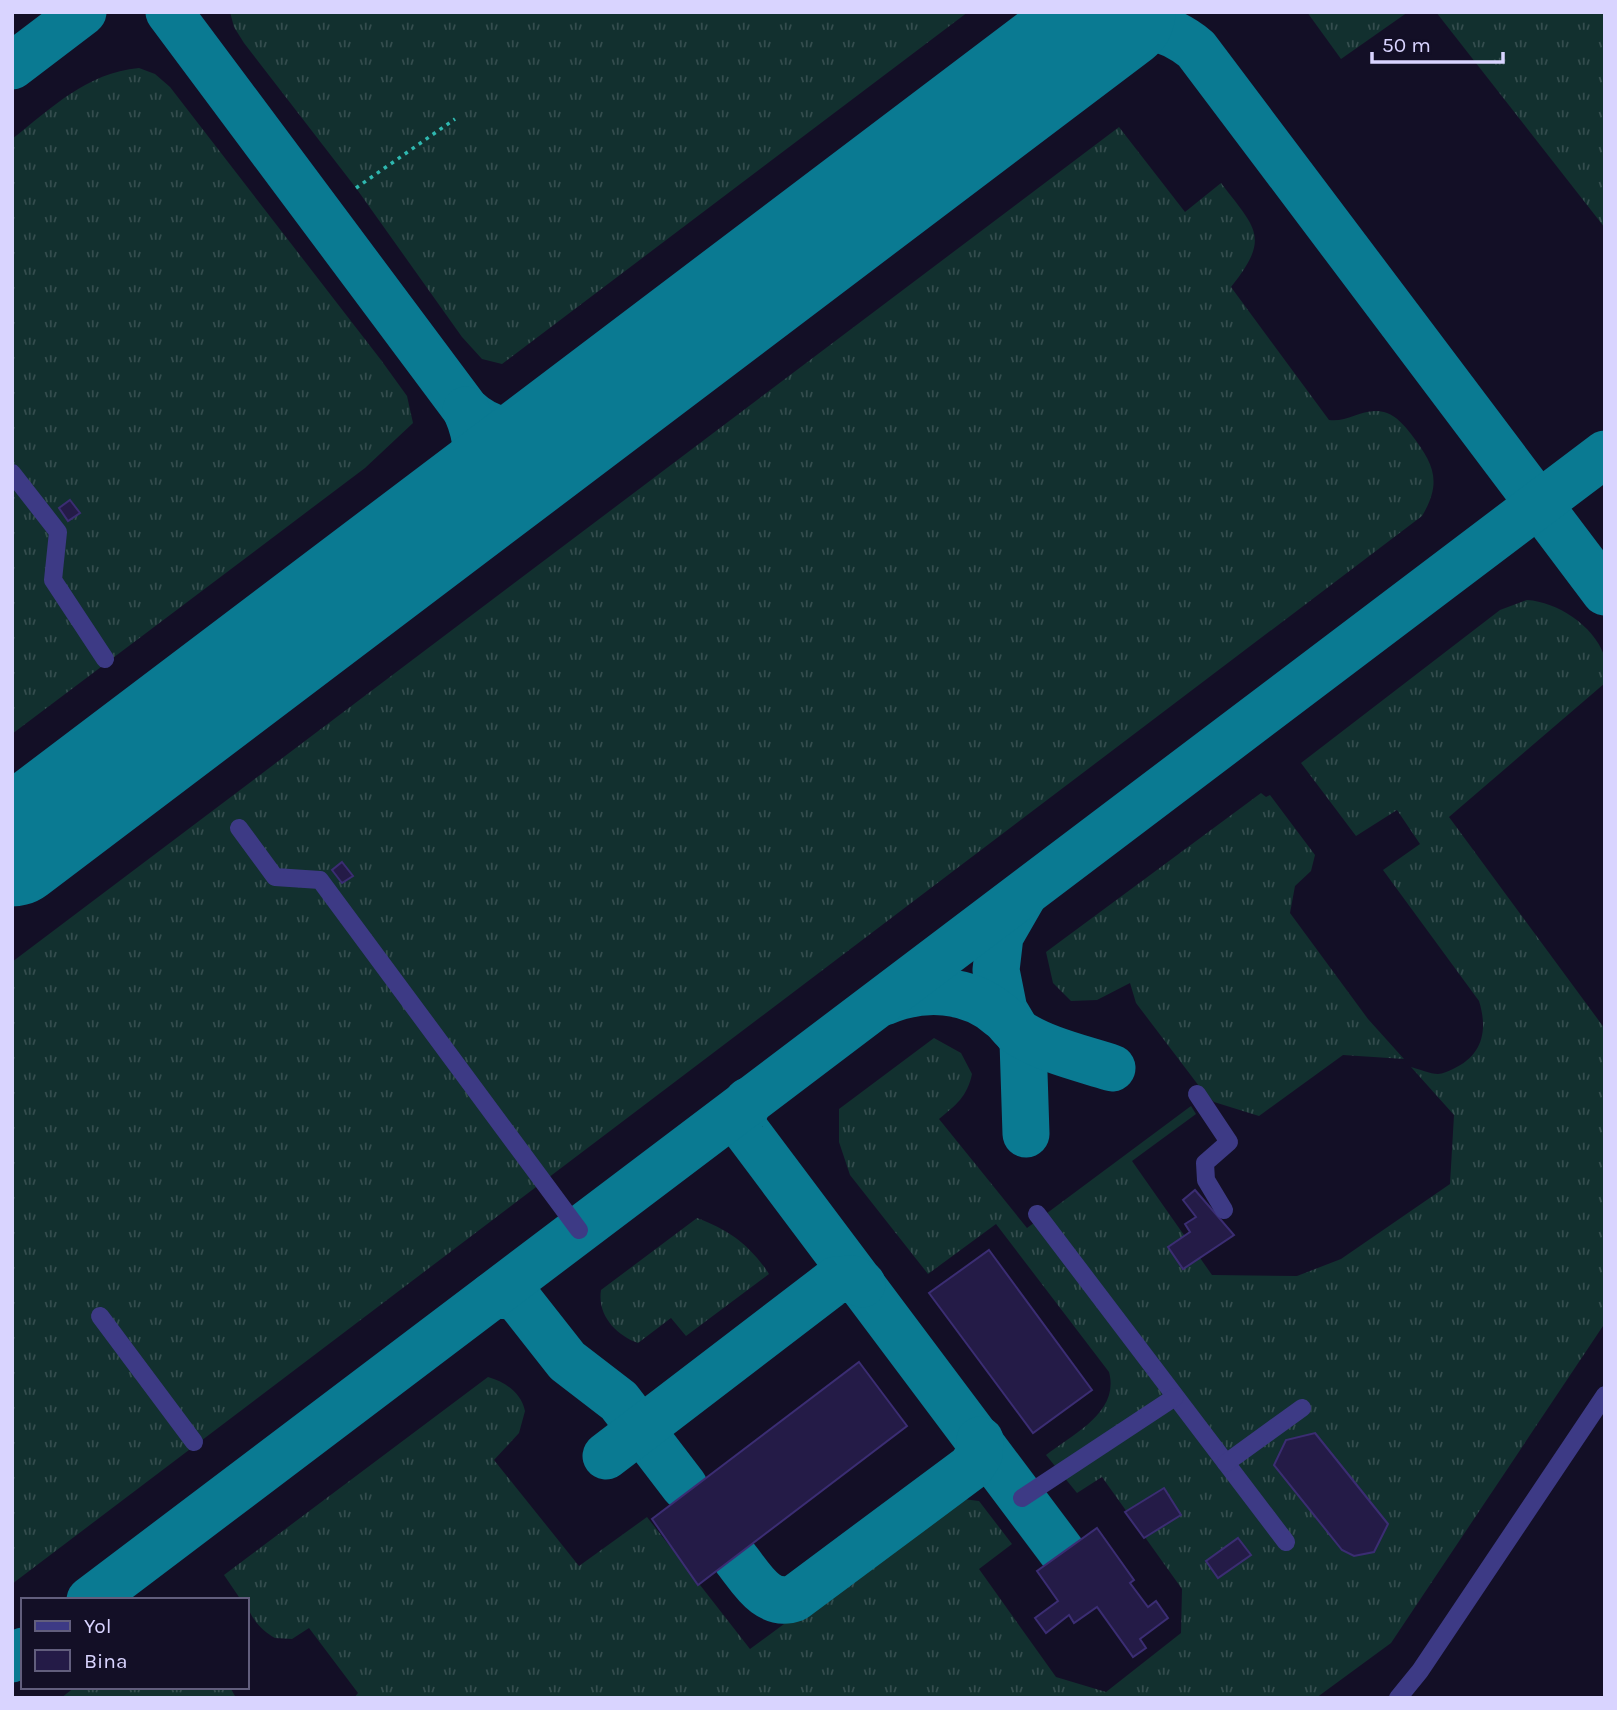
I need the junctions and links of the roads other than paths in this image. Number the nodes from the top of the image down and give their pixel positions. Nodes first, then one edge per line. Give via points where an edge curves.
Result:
1 (12, 473) edge
2 (105, 659) dead end
3 (239, 828) dead end
4 (1197, 1094) dead end
5 (1224, 1210) dead end
6 (1037, 1214) dead end
7 (579, 1230) dead end
8 (100, 1316) dead end
9 (1605, 1395) edge
10 (1175, 1396) junction
11 (1302, 1408) dead end
12 (194, 1441) dead end
13 (1226, 1463) junction
14 (1022, 1498) dead end
15 (1286, 1542) dead end
16 (1398, 1698) edge

1 - 2 lane via 58,532 52,580
3 - 7 lane via 275,877 320,880
4 - 5 lane via 1229,1142 1205,1163 1206,1180
6 - 10 lane
8 - 12 lane
9 - 16 lane
10 - 13 lane
10 - 14 lane
11 - 13 lane
13 - 15 lane

